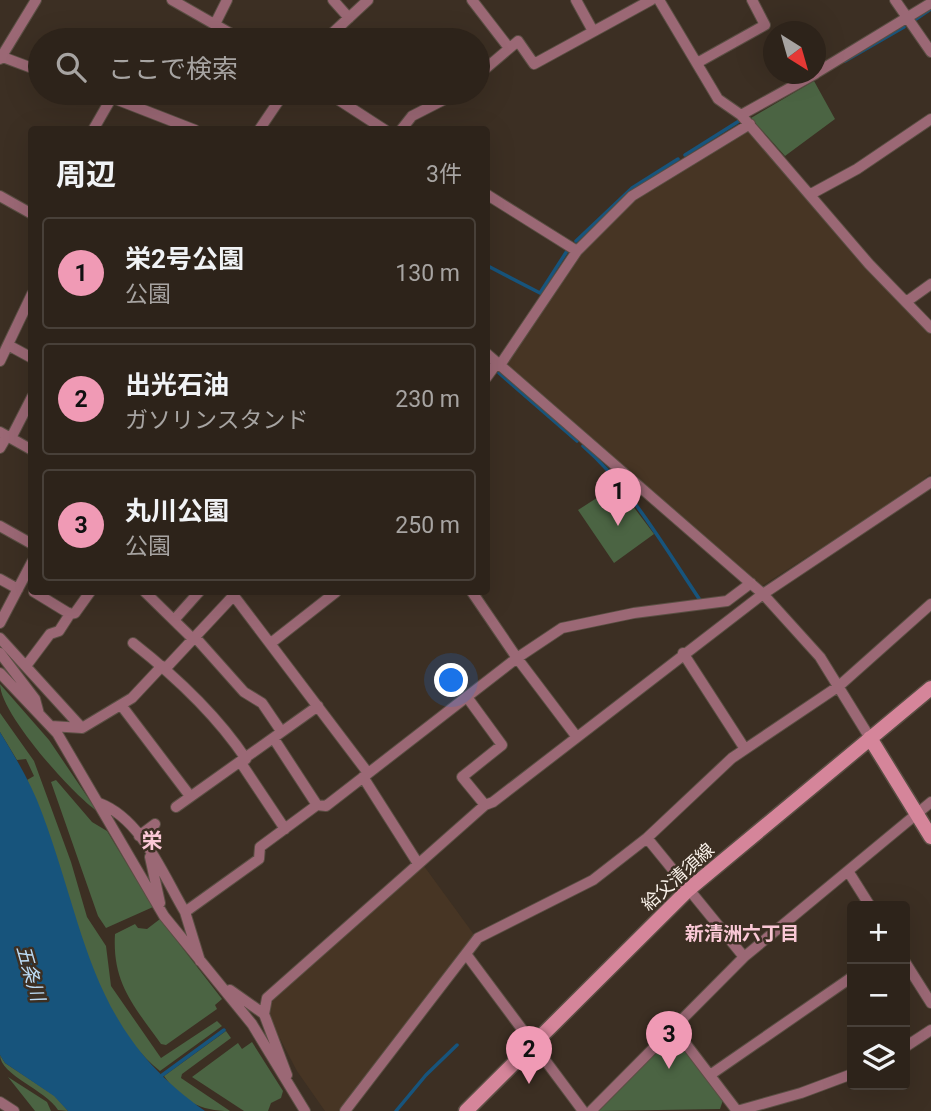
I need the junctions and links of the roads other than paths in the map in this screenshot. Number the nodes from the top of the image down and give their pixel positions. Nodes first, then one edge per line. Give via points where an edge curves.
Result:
1 (36, 0) edge
2 (172, 0) edge
3 (227, 0) edge
4 (333, 0) edge
5 (368, 0) edge
6 (471, 0) edge
7 (576, 0) edge
8 (651, 0) edge
9 (659, 0) edge
10 (752, 0) edge
11 (895, 0) edge
12 (931, 3) edge
13 (349, 18) junction
14 (908, 18) junction
15 (215, 24) junction
16 (222, 28) edge
17 (338, 28) edge
18 (593, 31) junction
19 (509, 48) junction
20 (931, 52) edge
21 (0, 57) edge
22 (697, 63) junction
23 (490, 65) edge
24 (28, 67) edge
25 (826, 67) edge
26 (797, 84) edge
27 (107, 105) edge
28 (132, 105) edge
29 (276, 105) edge
30 (346, 105) edge
31 (434, 105) edge
32 (741, 115) junction
33 (931, 119) edge
34 (750, 124) junction
35 (95, 126) edge
36 (185, 126) edge
37 (262, 126) edge
38 (378, 126) edge
39 (404, 126) edge
40 (811, 194) junction
41 (0, 196) edge
42 (490, 197) edge
43 (28, 212) edge
44 (577, 251) junction
45 (931, 284) edge
46 (906, 302) junction
47 (28, 304) edge
48 (931, 328) edge
49 (8, 345) junction
50 (28, 356) edge
51 (490, 356) edge
52 (0, 361) edge
53 (499, 364) junction
54 (490, 374) edge
55 (28, 403) edge
56 (6, 435) edge
57 (28, 448) edge
58 (0, 449) edge
59 (929, 488) edge
60 (0, 526) edge
61 (28, 542) edge
62 (28, 569) edge
63 (0, 579) edge
64 (751, 583) junction
65 (19, 586) junction
66 (28, 589) edge
67 (763, 594) junction
68 (49, 595) edge
69 (88, 595) edge
70 (148, 595) edge
71 (197, 595) edge
72 (230, 595) edge
73 (234, 595) edge
74 (332, 595) edge
75 (474, 595) edge
76 (931, 604) edge
77 (70, 614) junction
78 (174, 620) junction
79 (0, 623) edge
80 (0, 638) edge
81 (194, 638) junction
82 (133, 643) dead end
83 (271, 643) junction
84 (0, 653) edge
85 (683, 653) junction
86 (517, 658) junction
87 (26, 666) junction
88 (164, 667) junction
89 (0, 673) edge
90 (839, 686) junction
91 (931, 688) edge
92 (467, 697) junction
93 (121, 705) junction
94 (318, 706) junction
95 (40, 716) junction
96 (51, 726) junction
97 (82, 728) junction
98 (278, 735) junction
99 (576, 736) junction
100 (870, 738) junction
101 (745, 749) junction
102 (243, 761) junction
103 (365, 775) junction
104 (190, 796) junction
105 (931, 802) edge
106 (99, 803) junction
107 (317, 805) junction
108 (485, 805) junction
109 (176, 807) dead end
110 (916, 814) junction
111 (155, 824) dead end
112 (285, 829) junction
113 (139, 836) junction
114 (931, 837) edge
115 (648, 838) junction
116 (151, 853) junction
117 (416, 862) junction
118 (848, 871) junction
119 (688, 890) junction
120 (867, 901) edge
121 (185, 912) junction
122 (164, 916) junction
123 (466, 954) junction
124 (744, 957) junction
125 (200, 961) junction
126 (906, 964) edge
127 (847, 980) edge
128 (222, 985) junction
129 (931, 1003) edge
130 (264, 1014) junction
131 (673, 1027) junction
132 (931, 1030) edge
133 (533, 1044) junction
134 (910, 1044) edge
135 (710, 1075) junction
136 (847, 1076) edge
137 (291, 1092) junction
138 (0, 1102) edge
139 (14, 1111) edge
140 (305, 1111) edge
141 (345, 1111) edge
142 (466, 1111) edge
143 (583, 1111) edge
144 (590, 1111) edge
145 (737, 1111) edge

1 - 21 street
2 - 15 street
3 - 15 street
4 - 13 street
5 - 13 street
6 - 19 street
7 - 18 street
8 - 18 street
9 - 22 street
10 - 22 street via 765,25
11 - 14 street
12 - 14 street
13 - 17 street
14 - 20 street
14 - 25 street
15 - 16 street
18 - 19 street via 534,64 517,41
19 - 23 street
21 - 24 street
22 - 32 street via 718,99
26 - 32 street
27 - 35 street
28 - 36 street
29 - 37 street
30 - 38 street
31 - 39 street via 412,116
32 - 34 street
33 - 40 street
34 - 40 street
34 - 44 street via 632,197
40 - 46 street
41 - 43 street
42 - 44 street
44 - 53 street
45 - 46 street
46 - 48 street
47 - 49 street
49 - 50 street
49 - 52 street
51 - 53 street
53 - 54 street
53 - 64 street
55 - 56 street
56 - 57 street
56 - 58 street
59 - 67 street
60 - 61 street
62 - 65 street
63 - 65 street
64 - 67 street
64 - 86 street via 727,601 562,628
65 - 66 street
65 - 79 street
67 - 85 street
67 - 90 street via 805,638
68 - 77 street
69 - 77 street
70 - 78 street
71 - 78 street
72 - 81 street
73 - 83 street
74 - 83 street
75 - 86 street
76 - 90 street
77 - 87 street
78 - 81 street
80 - 87 street
81 - 88 street
81 - 98 street via 244,692 262,703
82 - 88 street
83 - 94 street
84 - 95 street via 35,699
85 - 99 street
85 - 101 street
86 - 92 street
86 - 99 street
87 - 97 street
88 - 93 street
88 - 102 street via 230,735
89 - 95 street
90 - 100 street
90 - 101 street
91 - 100 main road, 給父清須線
92 - 103 street
92 - 108 street via 502,745 462,777
93 - 97 street
93 - 104 street
94 - 98 street
94 - 103 street
95 - 96 street
96 - 97 street
96 - 106 street
98 - 102 street
98 - 107 street
99 - 108 street
100 - 110 main road
100 - 119 main road, 給父清須線
101 - 115 street
102 - 104 street
102 - 112 street
103 - 107 street via 326,806
103 - 117 street
104 - 109 street
105 - 110 street
106 - 113 street via 113,808
106 - 122 street
107 - 112 street
108 - 117 street
110 - 114 main road
110 - 118 street
111 - 113 street
112 - 121 street via 260,847 259,859
113 - 116 street
115 - 119 street
115 - 123 street via 593,880 478,938
116 - 121 street
116 - 122 street
117 - 130 street via 267,998
118 - 120 street
118 - 124 street
119 - 124 street
119 - 133 main road, 給父清須線
121 - 125 street
122 - 125 street
123 - 133 street
123 - 141 street
124 - 131 street
125 - 128 street
126 - 129 street
127 - 135 street
128 - 130 street
128 - 137 street via 252,1024
130 - 137 street
131 - 135 street
131 - 144 street
132 - 134 street
133 - 142 main road, 給父清須線
133 - 143 street
135 - 145 street
136 - 145 street via 802,1094
137 - 140 street
138 - 139 street

